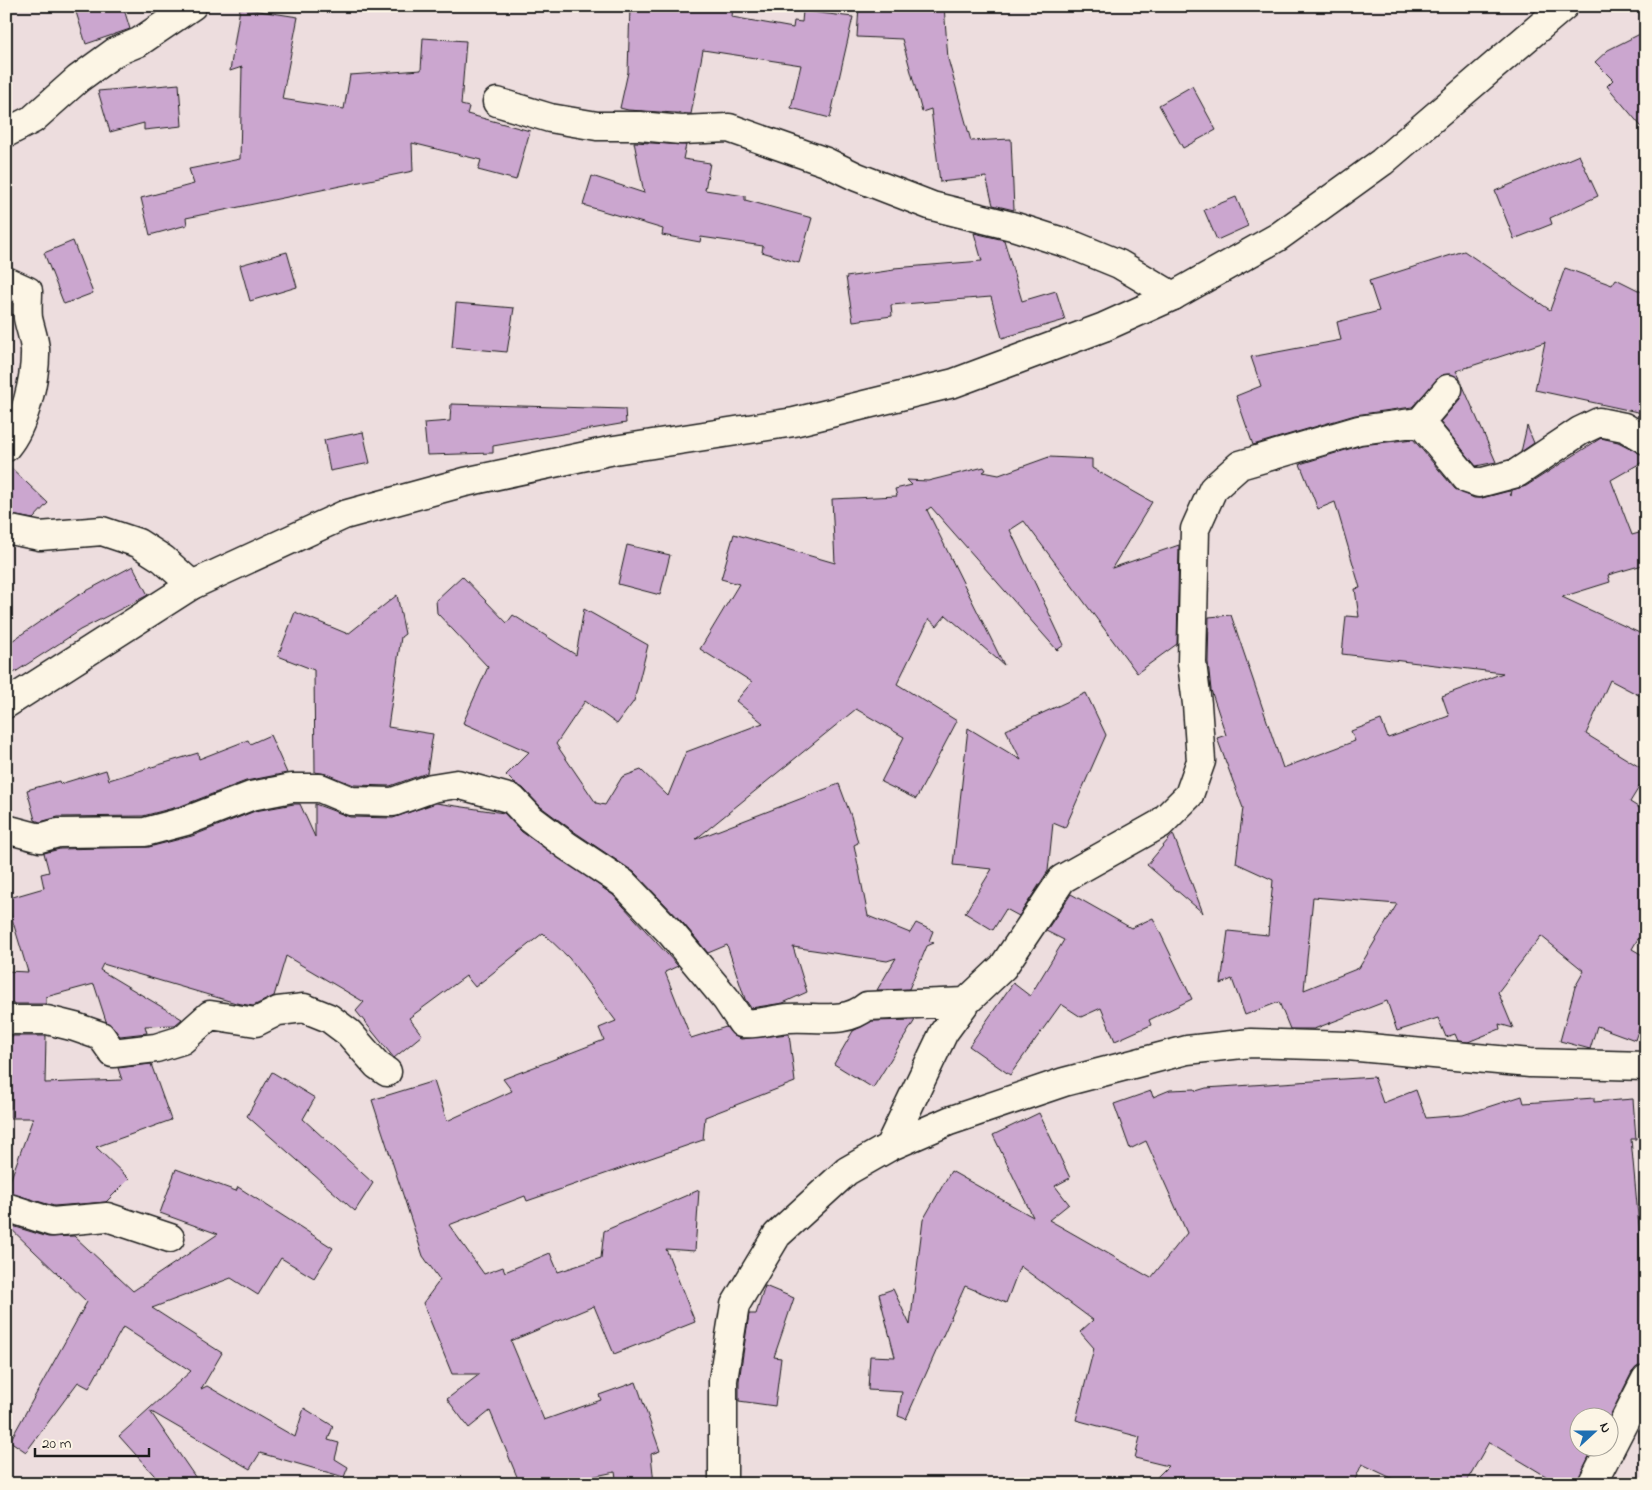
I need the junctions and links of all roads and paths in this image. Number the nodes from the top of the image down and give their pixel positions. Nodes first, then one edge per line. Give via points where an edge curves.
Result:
1 (192, 6) edge
2 (1564, 6) edge
3 (496, 102) dead end
4 (6, 133) edge
5 (6, 281) edge
6 (1173, 296) junction
7 (1448, 389) dead end
8 (1420, 422) junction
9 (1646, 440) edge
10 (6, 447) edge
11 (6, 530) edge
12 (192, 585) junction
13 (6, 704) edge
14 (6, 829) edge
15 (966, 1002) junction
16 (6, 1020) edge
17 (1646, 1066) edge
18 (386, 1072) dead end
19 (889, 1147) junction
20 (6, 1207) edge
21 (170, 1238) dead end
22 (1646, 1379) edge
23 (723, 1484) edge
24 (1592, 1484) edge

1 - 4 street via 139,42 115,52 78,79 33,119
2 - 6 street via 1382,162 1278,236
3 - 6 street via 550,118 597,126 681,130 729,128 826,162 932,206 1016,227 1084,250 1119,264
5 - 10 street via 28,291 28,317 35,348 24,411 16,436
6 - 12 street via 1104,327 954,383 794,422 614,450 465,482 344,515
7 - 8 street
8 - 9 street via 1466,479 1479,483 1517,473 1599,422 1624,427
8 - 15 street via 1359,430 1240,465 1212,489 1195,529 1192,663 1201,761 1189,795 1160,824 1062,879 1003,967
11 - 12 street via 40,536 102,531 138,543 163,559
12 - 13 street
14 - 15 street via 40,838 58,833 145,832 186,822 251,796 292,788 320,788 351,801 393,802 432,788 457,784 512,799 545,830 623,884 672,934 742,1023 789,1018 825,1020 857,1014 867,1006
15 - 19 street via 944,1032
16 - 18 street via 47,1020 101,1036 113,1053 156,1048 182,1040 210,1015 256,1022 278,1011 304,1008 329,1018 350,1033
17 - 19 street via 1530,1063 1348,1046 1251,1043 1188,1050 1064,1082 949,1121
19 - 23 street via 848,1171 777,1235 735,1305 723,1380
20 - 21 street via 52,1222 107,1217
22 - 24 street

